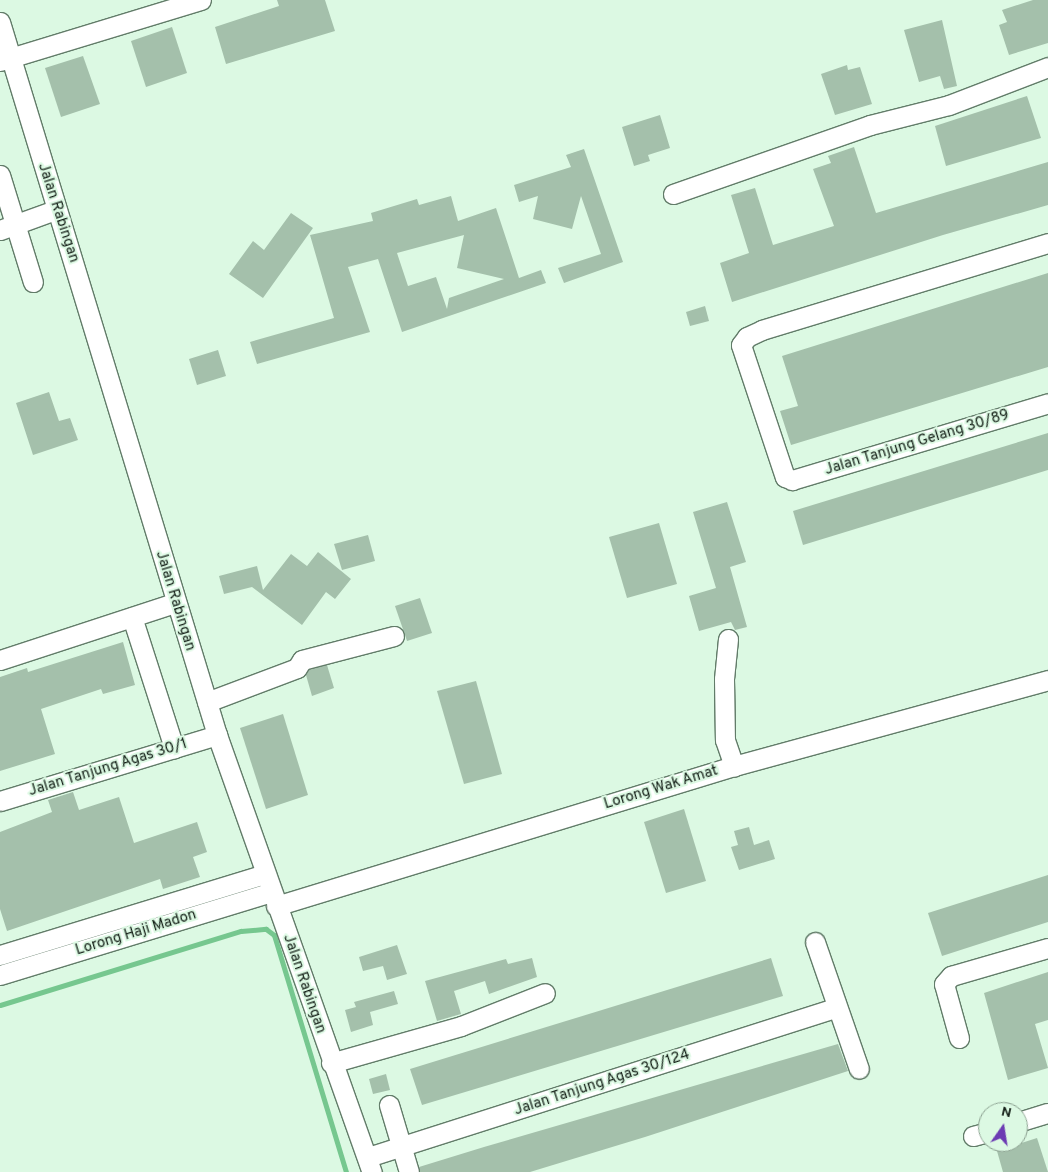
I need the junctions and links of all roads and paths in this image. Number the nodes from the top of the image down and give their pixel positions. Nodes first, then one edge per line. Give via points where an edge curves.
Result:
1 (201, 0) edge
2 (0, 22) edge
3 (5, 59) edge
4 (1048, 67) edge
5 (0, 176) edge
6 (672, 194) dead end
7 (55, 210) junction
8 (7, 228) edge
9 (1048, 242) edge
10 (33, 282) dead end
11 (1048, 403) edge
12 (174, 603) junction
13 (132, 617) junction
14 (394, 636) dead end
15 (728, 639) dead end
16 (0, 660) edge
17 (1048, 680) edge
18 (207, 702) junction
19 (217, 735) junction
20 (174, 748) junction
21 (734, 766) junction
22 (0, 802) edge
23 (265, 874) junction
24 (274, 899) junction
25 (815, 942) dead end
26 (1048, 948) edge
27 (0, 955) edge
28 (0, 975) edge
29 (545, 993) dead end
30 (835, 1008) junction
31 (959, 1038) dead end
32 (331, 1063) junction
33 (859, 1069) dead end
34 (389, 1105) dead end
35 (1048, 1113) edge
36 (1028, 1119) edge
37 (402, 1147) junction
38 (370, 1165) edge
39 (409, 1172) edge

1 - 3 street
2 - 3 street, Jalan Rabingan
3 - 7 street, Jalan Rabingan
4 - 6 street via 949,105 870,125
5 - 8 street
7 - 8 street
7 - 12 street, Jalan Rabingan via 124,424
8 - 10 street
9 - 11 street, Jalan Tanjung Gelang 30/89 via 747,336 741,345 785,477 800,478
12 - 13 street
12 - 18 street, Jalan Rabingan
13 - 16 street
13 - 20 street
14 - 18 street via 302,660 297,668
15 - 21 street via 724,679 725,740
17 - 21 street, Lorong Wak Amat
18 - 19 street, Jalan Rabingan
19 - 20 street, Jalan Tanjung Agas 30/1
19 - 23 street, Jalan Rabingan
20 - 22 street, Jalan Tanjung Agas 30/1
21 - 24 street, Lorong Wak Amat
23 - 24 street, Jalan Rabingan
23 - 27 street
24 - 28 street, Lorong Haji Madon
24 - 32 street, Jalan Rabingan
25 - 30 street
26 - 31 street via 951,976 944,984
29 - 32 street via 461,1026
30 - 33 street
30 - 37 street, Jalan Tanjung Agas 30/124
32 - 38 street, Jalan Rabingan
34 - 37 street
35 - 36 street
37 - 38 street, Jalan Tanjung Agas 30/124
37 - 39 street

